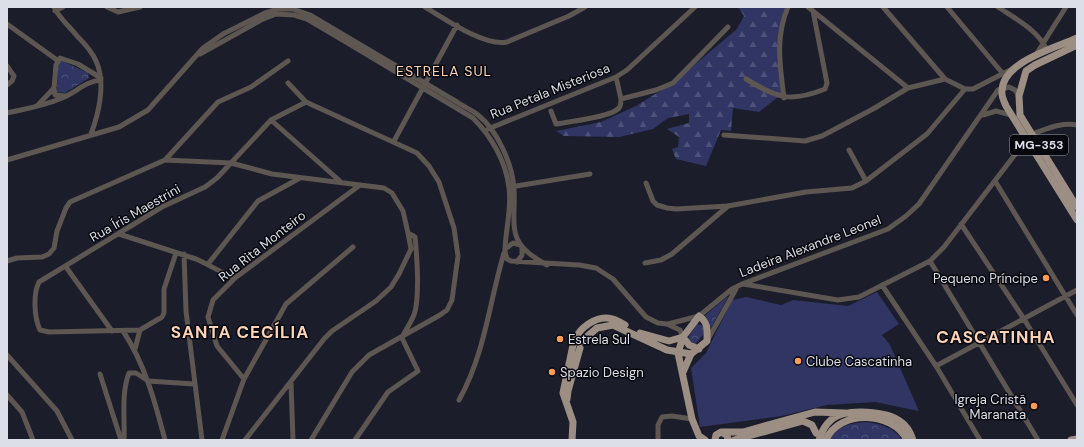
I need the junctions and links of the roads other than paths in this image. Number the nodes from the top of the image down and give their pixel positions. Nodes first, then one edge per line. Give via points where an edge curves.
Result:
1 (63, 7) edge
2 (107, 7) edge
3 (140, 7) edge
4 (425, 7) edge
5 (585, 7) edge
6 (695, 7) edge
7 (788, 7) edge
8 (808, 7) edge
9 (883, 7) edge
10 (947, 7) edge
11 (998, 7) edge
12 (1066, 7) edge
13 (54, 9) edge
14 (813, 11) junction
15 (7, 24) edge
16 (457, 26) junction
17 (728, 27) dead end
18 (1077, 38) edge
19 (1077, 45) edge
20 (1046, 47) junction
21 (57, 60) junction
22 (288, 61) dead end
23 (7, 66) edge
24 (93, 72) junction
25 (1004, 75) junction
26 (616, 77) junction
27 (944, 78) junction
28 (101, 79) junction
29 (746, 79) dead end
30 (91, 82) junction
31 (288, 83) dead end
32 (7, 85) edge
33 (424, 86) junction
34 (54, 88) junction
35 (908, 88) junction
36 (1002, 88) junction
37 (965, 89) junction
38 (1019, 93) junction
39 (66, 96) junction
40 (784, 98) junction
41 (621, 99) junction
42 (306, 102) junction
43 (38, 106) junction
44 (551, 111) dead end
45 (7, 113) edge
46 (980, 116) junction
47 (1012, 116) junction
48 (271, 120) junction
49 (1077, 124) edge
50 (488, 129) junction
51 (92, 134) junction
52 (724, 135) dead end
53 (1029, 136) junction
54 (394, 141) junction
55 (1032, 148) junction
56 (1019, 149) junction
57 (849, 150) dead end
58 (7, 160) edge
59 (165, 160) junction
60 (231, 163) junction
61 (590, 174) dead end
62 (301, 178) junction
63 (866, 181) junction
64 (995, 181) junction
65 (341, 182) junction
66 (646, 183) dead end
67 (360, 185) junction
68 (511, 187) junction
69 (728, 206) junction
70 (1077, 207) edge
71 (1077, 220) edge
72 (961, 224) junction
73 (408, 233) junction
74 (119, 234) junction
75 (521, 246) junction
76 (352, 247) dead end
77 (505, 251) junction
78 (176, 252) junction
79 (184, 254) junction
80 (7, 261) edge
81 (512, 261) junction
82 (930, 261) junction
83 (518, 262) junction
84 (645, 263) dead end
85 (208, 264) junction
86 (547, 265) junction
87 (500, 266) junction
88 (66, 267) junction
89 (235, 278) junction
90 (740, 285) junction
91 (882, 285) junction
92 (1077, 290) edge
93 (1066, 296) junction
94 (1077, 315) edge
95 (699, 316) junction
96 (1024, 319) junction
97 (667, 324) junction
98 (140, 330) junction
99 (112, 331) junction
100 (123, 331) junction
101 (683, 337) junction
102 (402, 338) junction
103 (707, 341) junction
104 (980, 342) junction
105 (578, 343) junction
106 (135, 349) junction
107 (699, 349) junction
108 (666, 350) junction
109 (678, 353) junction
110 (692, 354) junction
111 (7, 356) edge
112 (680, 364) junction
113 (936, 366) junction
114 (683, 372) junction
115 (100, 374) dead end
116 (244, 379) junction
117 (148, 381) junction
118 (291, 383) junction
119 (194, 384) junction
120 (7, 395) edge
121 (459, 400) dead end
122 (1077, 405) edge
123 (846, 413) junction
124 (692, 419) junction
125 (719, 435) edge
126 (699, 436) junction
127 (816, 438) edge
128 (1077, 438) edge
129 (33, 440) edge
130 (72, 440) edge
131 (121, 440) edge
132 (124, 440) edge
133 (165, 440) edge
134 (202, 440) edge
135 (222, 440) edge
136 (245, 440) edge
137 (293, 440) edge
138 (311, 440) edge
139 (355, 440) edge
140 (572, 440) edge
141 (658, 440) edge
142 (705, 440) edge
143 (728, 440) edge
144 (734, 440) edge
145 (826, 440) edge
146 (906, 440) edge
147 (914, 440) edge
148 (980, 440) edge
149 (1038, 440) edge
150 (1071, 440) edge

1 - 13 street
2 - 3 street via 118,12
4 - 16 street
5 - 16 street via 502,43 488,40
6 - 26 street, Rua Petala Misteriosa via 627,70
7 - 40 street via 780,28 778,53
8 - 14 street
9 - 27 street
10 - 25 street
11 - 20 street via 1025,25
12 - 20 street
13 - 28 street via 96,60
14 - 35 street
14 - 40 street via 827,83 825,89 797,98
15 - 21 street
16 - 33 street
17 - 41 street via 673,83
18 - 20 main road
19 - 38 main road, MG-353 via 1026,71
20 - 25 main road
20 - 38 main road via 1046,56 1024,71 1018,88
21 - 24 street via 66,58
21 - 34 street
22 - 59 street via 251,87 218,102
23 - 32 street via 14,76
24 - 28 street
24 - 30 street
25 - 36 main road
25 - 37 street via 973,89
26 - 41 street
26 - 50 street, Rua Petala Misteriosa
27 - 35 street
27 - 37 street
28 - 30 street
28 - 51 street
29 - 40 street via 771,94
30 - 39 street
31 - 42 street
33 - 50 street
33 - 51 street via 306,20 294,15 276,14 218,40 198,55 148,110 119,127
33 - 54 street
34 - 39 street via 55,95
34 - 43 street
35 - 52 street via 822,136 805,141
36 - 38 street via 1012,88
36 - 46 street, Ladeira Alexandre Leonel
36 - 47 main road, MG-353 via 1002,96
37 - 63 street via 927,134
38 - 53 main road, MG-353 via 1020,115
39 - 43 street
41 - 44 street via 619,108 614,112 584,120 556,124
42 - 48 street, Rua Íris Maestrini
42 - 54 street
43 - 45 street
46 - 47 street via 996,111
46 - 90 street, Ladeira Alexandre Leonel via 920,204 888,229
47 - 53 main road, MG-353
48 - 60 street, Rua Íris Maestrini
48 - 65 street
49 - 53 street via 1057,126
50 - 68 street
51 - 58 street
53 - 55 main road, MG-353
53 - 56 street
53 - 70 main road, MG-353
54 - 102 street via 417,153 439,182 454,228 458,256 452,300 447,310
55 - 56 street
55 - 71 main road, MG-353
56 - 64 street
57 - 63 street
59 - 60 street
59 - 80 street via 70,202 57,230 54,248 49,254
60 - 62 street via 272,174
60 - 74 street, Rua Íris Maestrini via 205,188 162,207
61 - 68 street
62 - 65 street
62 - 85 street via 258,201
63 - 69 street via 852,188 806,192
64 - 72 street
64 - 93 street
65 - 67 street
66 - 69 street via 653,201 666,208
67 - 73 street via 384,188 392,193 403,212
67 - 89 street, Rua Rita Monteiro
68 - 75 street via 513,227
68 - 77 street
69 - 84 street via 672,254 661,260
72 - 82 street
72 - 96 street
73 - 102 street via 414,237 417,255 417,299 414,315
73 - 118 street via 411,249 391,287 332,331
74 - 78 street
74 - 88 street, Rua Íris Maestrini
75 - 77 street via 513,243
75 - 83 street via 522,255
75 - 86 street
76 - 116 street via 286,304
77 - 81 street via 507,259
77 - 87 street
78 - 79 street
78 - 98 street via 164,289 164,313 162,317
79 - 85 street
79 - 119 street via 186,311
81 - 83 street
81 - 87 street
82 - 91 street
82 - 104 street
83 - 86 street
85 - 89 street
86 - 97 street via 589,266 605,272 614,279 641,314 654,322
87 - 121 street via 480,352
88 - 99 street
88 - 99 street, Rua Íris Maestrini via 39,282 35,290 37,323 40,330
89 - 116 street, Rua Rita Monteiro via 214,300 208,317 217,346
90 - 91 street via 838,300 859,296
90 - 95 street, Ladeira Alexandre Leonel
90 - 103 street, Ladeira Alexandre Leonel via 727,302
91 - 113 street
92 - 93 street
93 - 94 street
93 - 96 street
95 - 97 street
95 - 101 main road, Ladeira Alexandre Leonel
95 - 103 main road via 708,328
96 - 104 street
96 - 122 street
97 - 101 street via 680,330
98 - 100 street
98 - 106 street
99 - 100 street
100 - 106 street
101 - 105 main road via 676,341 663,341 606,318 586,326
101 - 107 main road via 689,345
101 - 109 main road, Ladeira Alexandre Leonel
102 - 138 street via 369,355 352,372
102 - 139 street via 418,371 388,392
103 - 107 main road, Ladeira Alexandre Leonel
104 - 113 street
104 - 149 street
105 - 108 main road via 597,328 613,325
105 - 140 main road via 563,386 563,396 573,427
106 - 117 street
107 - 110 main road, Ladeira Alexandre Leonel
108 - 109 main road
108 - 112 main road
109 - 110 main road
109 - 112 main road
110 - 114 main road
111 - 130 street via 57,411
112 - 114 main road
113 - 148 street
114 - 124 main road
115 - 131 street
116 - 135 street
117 - 119 street
117 - 132 street via 136,372 129,373 126,379
117 - 133 street
118 - 136 street
118 - 137 street
119 - 134 street
120 - 129 street via 22,412
123 - 125 main road via 815,412 743,432
123 - 127 main road via 833,419
123 - 147 main road via 892,416 902,422
124 - 126 main road
124 - 141 street via 662,417 658,425
125 - 126 main road
125 - 143 main road via 727,435
126 - 142 main road
127 - 144 main road via 812,426 803,421
128 - 150 main road
145 - 146 main road via 831,430 840,423 866,418 894,426

